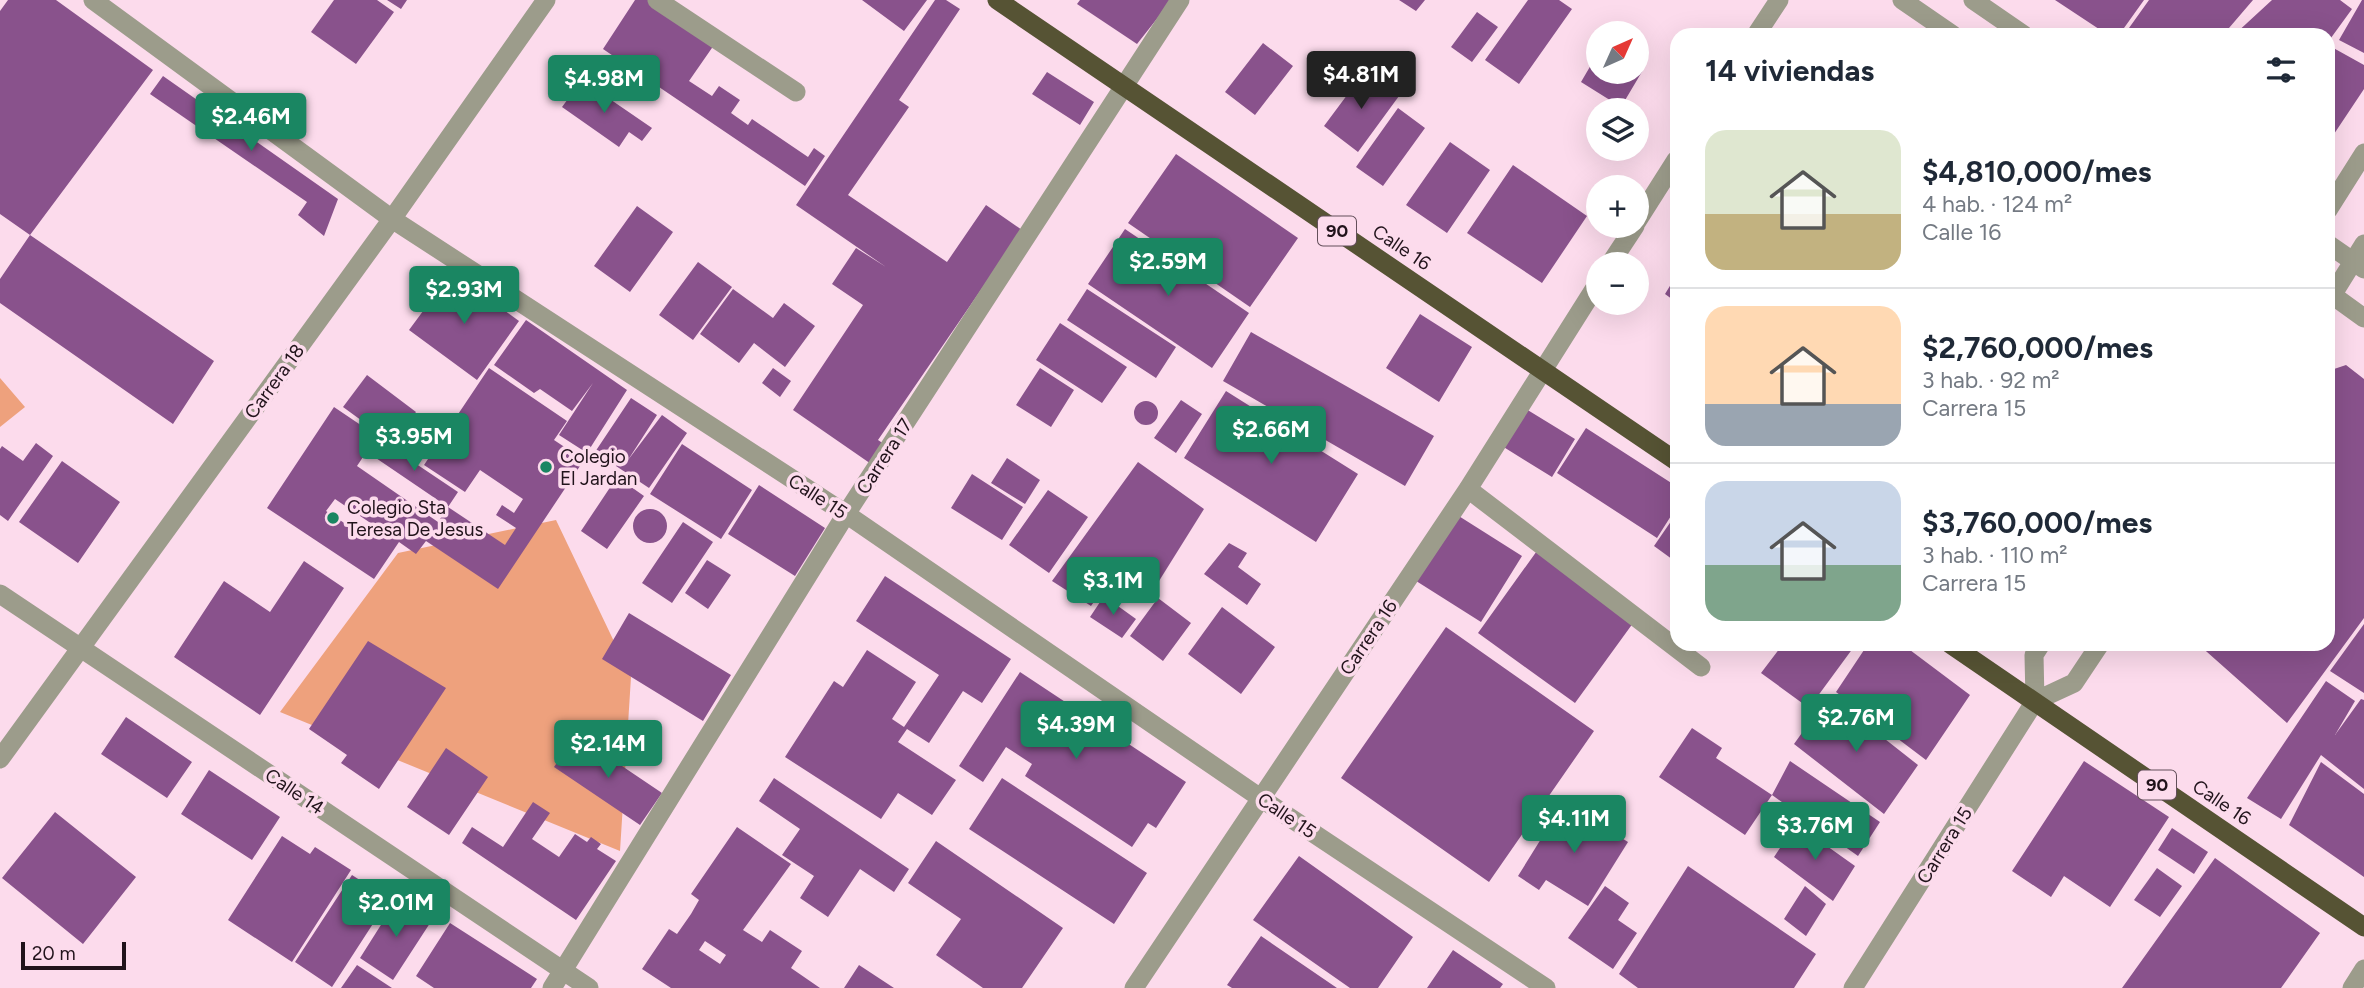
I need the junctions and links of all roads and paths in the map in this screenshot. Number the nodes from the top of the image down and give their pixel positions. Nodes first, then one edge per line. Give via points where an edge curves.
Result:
1 (93, 0) edge
2 (546, 0) edge
3 (657, 0) edge
4 (997, 0) edge
5 (1180, 0) edge
6 (1779, 0) edge
7 (1902, 0) edge
8 (1973, 0) edge
9 (1761, 28) edge
10 (1943, 28) edge
11 (2014, 28) edge
12 (1123, 85) junction
13 (796, 92) dead end
14 (2364, 153) edge
15 (1670, 169) edge
16 (2335, 199) edge
17 (1649, 202) edge
18 (392, 219) junction
19 (2364, 244) edge
20 (2335, 249) edge
21 (2358, 265) edge
22 (2335, 290) edge
23 (2335, 301) edge
24 (1586, 302) edge
25 (2364, 318) edge
26 (1542, 370) junction
27 (1670, 457) edge
28 (1468, 489) junction
29 (846, 514) junction
30 (0, 594) edge
31 (1670, 643) edge
32 (79, 647) junction
33 (1680, 651) edge
34 (1960, 651) edge
35 (2037, 651) edge
36 (2095, 651) edge
37 (1701, 667) dead end
38 (2035, 701) junction
39 (0, 759) edge
40 (1259, 797) junction
41 (2364, 927) edge
42 (2364, 969) edge
43 (564, 971) junction
44 (552, 988) edge
45 (589, 988) edge
46 (1134, 988) edge
47 (1546, 988) edge
48 (1853, 988) edge
49 (2351, 988) edge

1 - 18 street, Calle 15
2 - 18 street, Carrera 18
3 - 13 street
4 - 12 highway, Calle 16 / 90
5 - 12 street, Carrera 17
6 - 9 street
7 - 10 street
8 - 11 street
12 - 26 highway, Calle 16 / 90
12 - 29 street, Carrera 17
14 - 16 street
15 - 17 street
18 - 29 street, Calle 15
18 - 32 street, Carrera 18
19 - 21 street
20 - 21 street
21 - 22 street
23 - 25 street
24 - 26 street, Carrera 16
26 - 27 highway, Calle 16 / 90
26 - 28 street, Carrera 16
28 - 31 street
28 - 40 street, Carrera 16
29 - 40 street, Calle 15
29 - 43 street, Carrera 17
30 - 32 street, Calle 14
32 - 39 street, Carrera 18
32 - 43 street, Calle 14
33 - 37 street
34 - 38 highway, Calle 16 / 90
35 - 38 street
36 - 38 street via 2074,683
38 - 41 highway, Calle 16 / 90
38 - 48 street, Carrera 15
40 - 46 street, Carrera 16
40 - 47 street, Calle 15
42 - 49 street
43 - 44 street, Carrera 17
43 - 45 street, Calle 14

